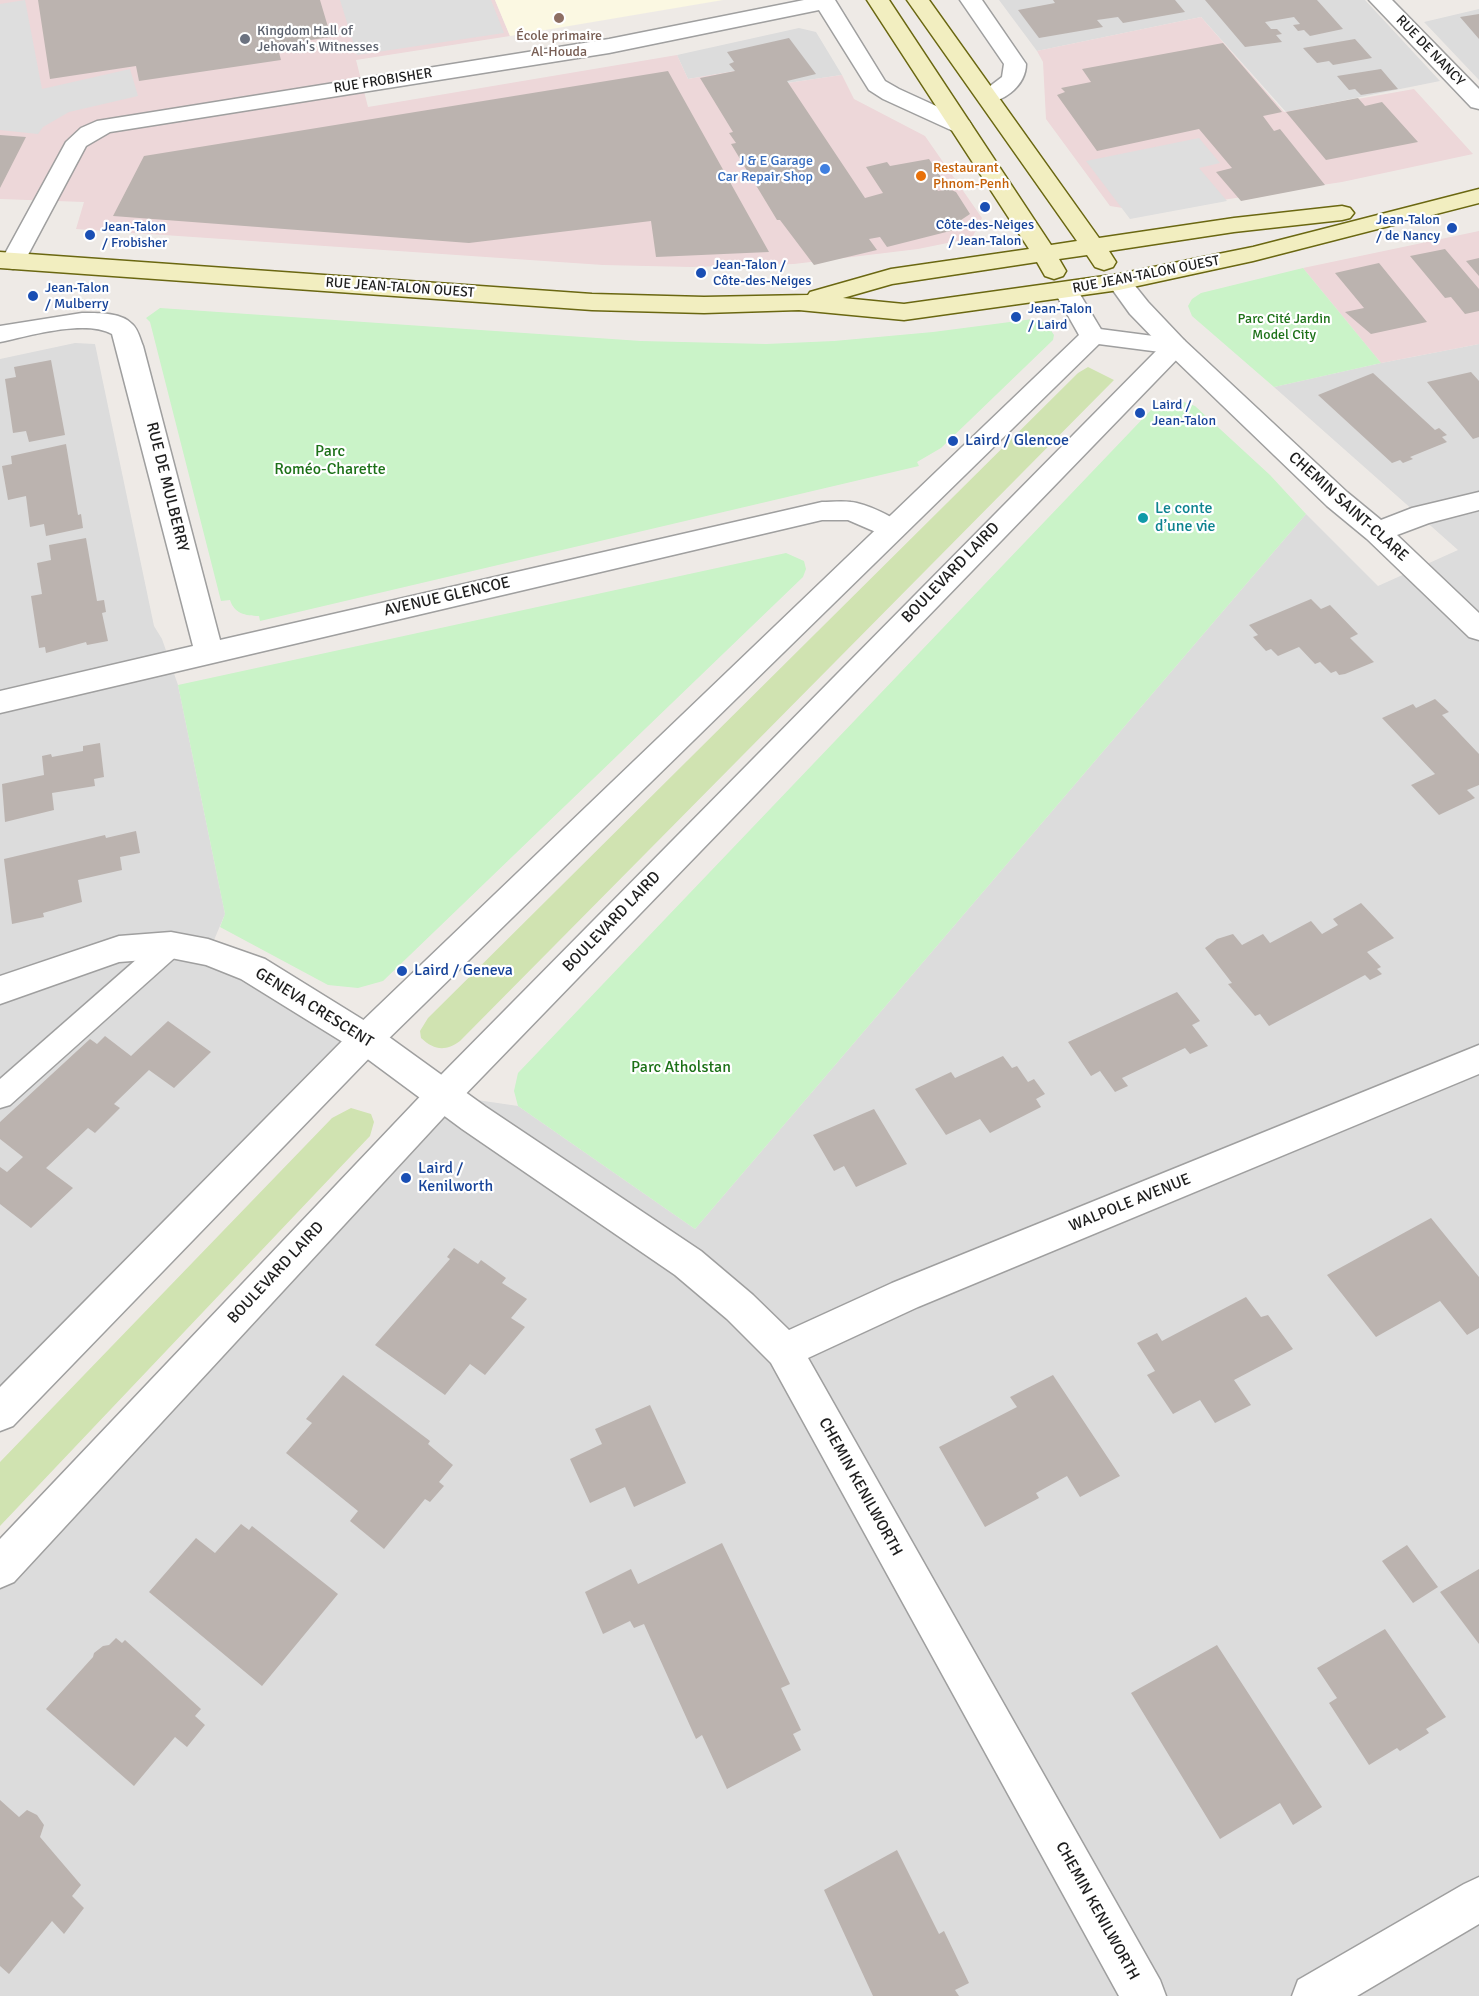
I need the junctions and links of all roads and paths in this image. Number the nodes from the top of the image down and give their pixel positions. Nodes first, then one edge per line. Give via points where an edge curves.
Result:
1 (878, 0) edge
2 (918, 0) edge
3 (971, 0) edge
4 (1380, 0) edge
5 (825, 1) edge
6 (988, 96) junction
7 (1479, 102) edge
8 (961, 126) junction
9 (1479, 196) edge
10 (1451, 201) junction
11 (1093, 246) junction
12 (1044, 254) junction
13 (6, 261) edge
14 (1119, 282) junction
15 (1066, 291) junction
16 (799, 302) junction
17 (0, 334) edge
18 (1092, 336) junction
19 (1175, 346) junction
20 (1155, 366) junction
21 (1216, 385) junction
22 (1479, 501) edge
23 (892, 529) junction
24 (1377, 532) junction
25 (1479, 630) edge
26 (209, 653) junction
27 (0, 702) edge
28 (171, 945) junction
29 (0, 990) edge
30 (366, 1039) junction
31 (1479, 1059) edge
32 (443, 1095) junction
33 (0, 1096) edge
34 (784, 1351) junction
35 (0, 1413) edge
36 (0, 1568) edge
37 (1479, 1899) edge
38 (1144, 1996) edge
39 (1314, 1996) edge

1 - 8 main road
2 - 6 main road
3 - 6 street via 1015,64 1010,81
4 - 7 street, RUE DE NANCY
5 - 8 street via 877,85
5 - 13 street, RUE FROBISHER via 609,46 105,126 89,133 74,147
6 - 11 main road
8 - 12 main road
9 - 10 main road, RUE JEAN-TALON OUEST
10 - 11 main road, RUE JEAN-TALON OUEST via 1234,225
10 - 14 main road, RUE JEAN-TALON OUEST via 1253,254
11 - 12 main road, RUE JEAN-TALON OUEST
11 - 14 main road
12 - 15 main road
12 - 16 main road, RUE JEAN-TALON OUEST via 891,277
13 - 16 main road, RUE JEAN-TALON OUEST via 592,302
14 - 15 main road, RUE JEAN-TALON OUEST
14 - 19 street
15 - 16 main road, RUE JEAN-TALON OUEST via 904,312
15 - 18 street
17 - 26 street, RUE DE MULBERRY via 85,321 108,321 118,324 126,333
18 - 19 street
18 - 20 street, CHEMIN SAINT-CLARE
18 - 23 street
19 - 20 street, BOULEVARD LAIRD
19 - 21 street, CHEMIN SAINT-CLARE
20 - 21 street, CHEMIN SAINT-CLARE
20 - 32 street, BOULEVARD LAIRD
21 - 24 street, CHEMIN SAINT-CLARE via 1350,512
22 - 24 street via 1422,515
23 - 26 street, AVENUE GLENCOE via 861,513 822,510
23 - 30 street
24 - 25 street, CHEMIN SAINT-CLARE
26 - 27 street, AVENUE GLENCOE
28 - 29 street, GENEVA CRESCENT via 119,949
28 - 30 street, GENEVA CRESCENT via 208,952 253,969
28 - 33 lane
30 - 32 street, GENEVA CRESCENT
30 - 35 street
31 - 34 street, WALPOLE AVENUE via 905,1295
32 - 34 street, CHEMIN KENILWORTH via 688,1263
32 - 36 street, BOULEVARD LAIRD
34 - 38 street, CHEMIN KENILWORTH
37 - 39 street

